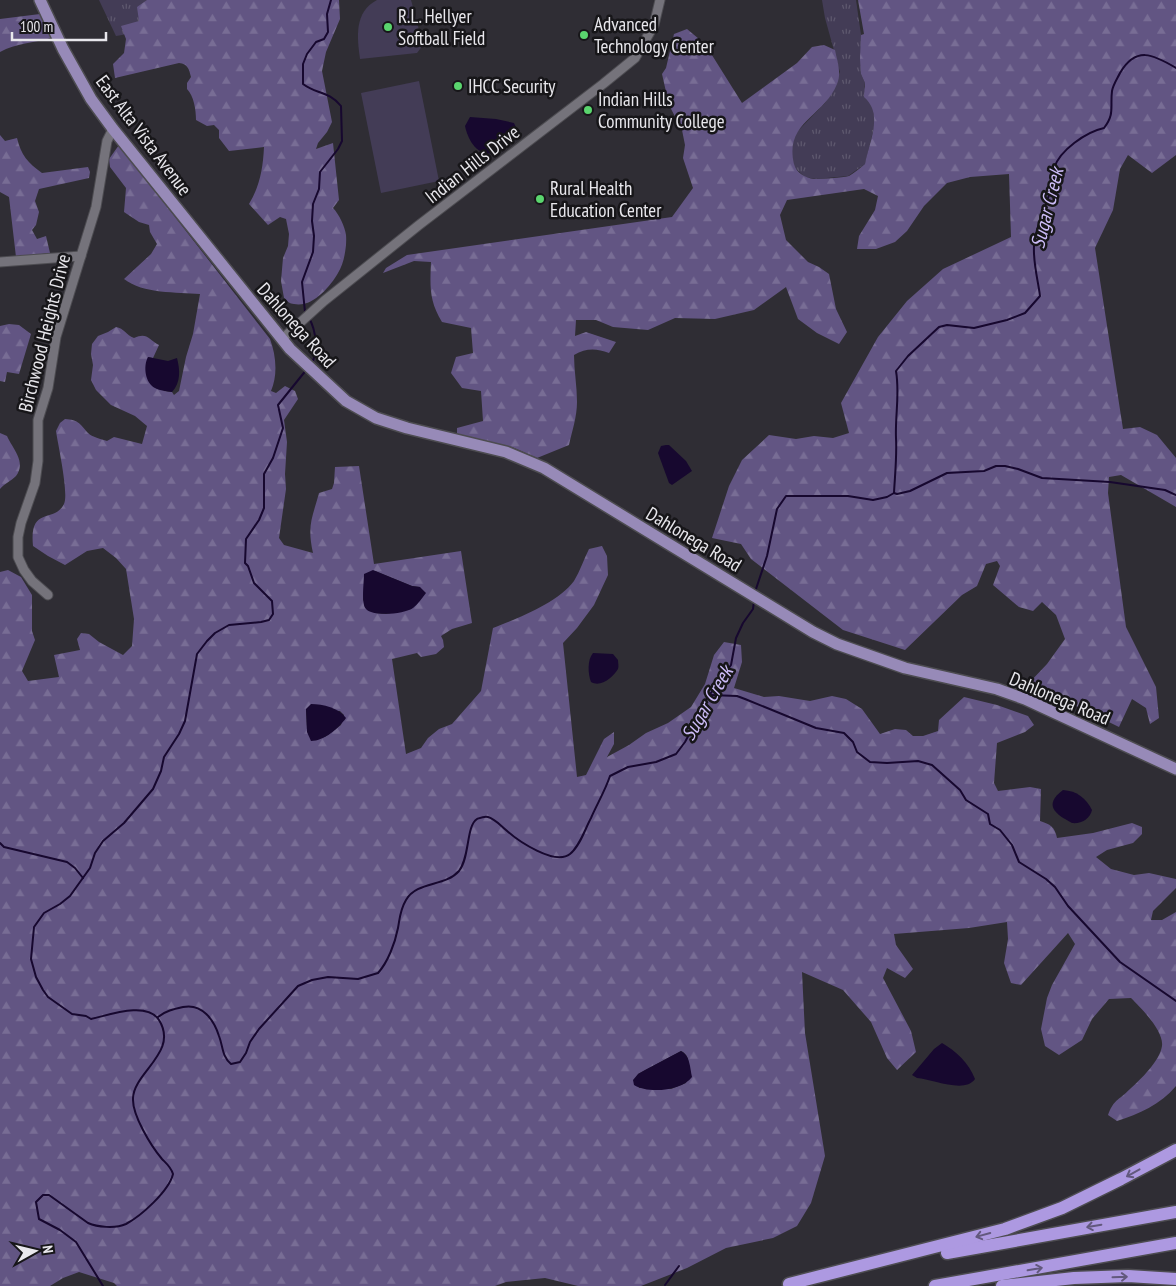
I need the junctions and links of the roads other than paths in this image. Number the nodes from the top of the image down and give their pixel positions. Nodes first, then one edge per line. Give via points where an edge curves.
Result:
1 (40, 0) edge
2 (660, 0) edge
3 (113, 129) junction
4 (80, 256) junction
5 (0, 262) edge
6 (235, 280) joint
7 (282, 339) junction
8 (48, 595) dead end
9 (1176, 769) edge
10 (1176, 1150) edge
11 (1176, 1212) edge
12 (1176, 1244) edge
13 (1176, 1279) edge
14 (784, 1285) edge
15 (936, 1286) edge
16 (1002, 1286) edge

1 - 3 main road, East Alta Vista Avenue via 62,49
2 - 7 street, Indian Hills Drive via 654,25 635,58 419,225
3 - 4 street, Birchwood Heights Drive via 107,141 100,186
3 - 6 main road, East Alta Vista Avenue
4 - 5 street
4 - 8 street, Birchwood Heights Drive via 56,338 48,388 38,420 35,483 18,537 18,557 24,570
6 - 7 main road, Dahlonega Road
7 - 9 main road, Dahlonega Road via 328,386 376,418 506,452 544,468 813,632 905,668 1026,699
10 -> 14 highway via 1062,1208 1005,1229
11 -> 14 highway
15 -> 12 highway
16 -> 13 highway via 1074,1278 1128,1276

